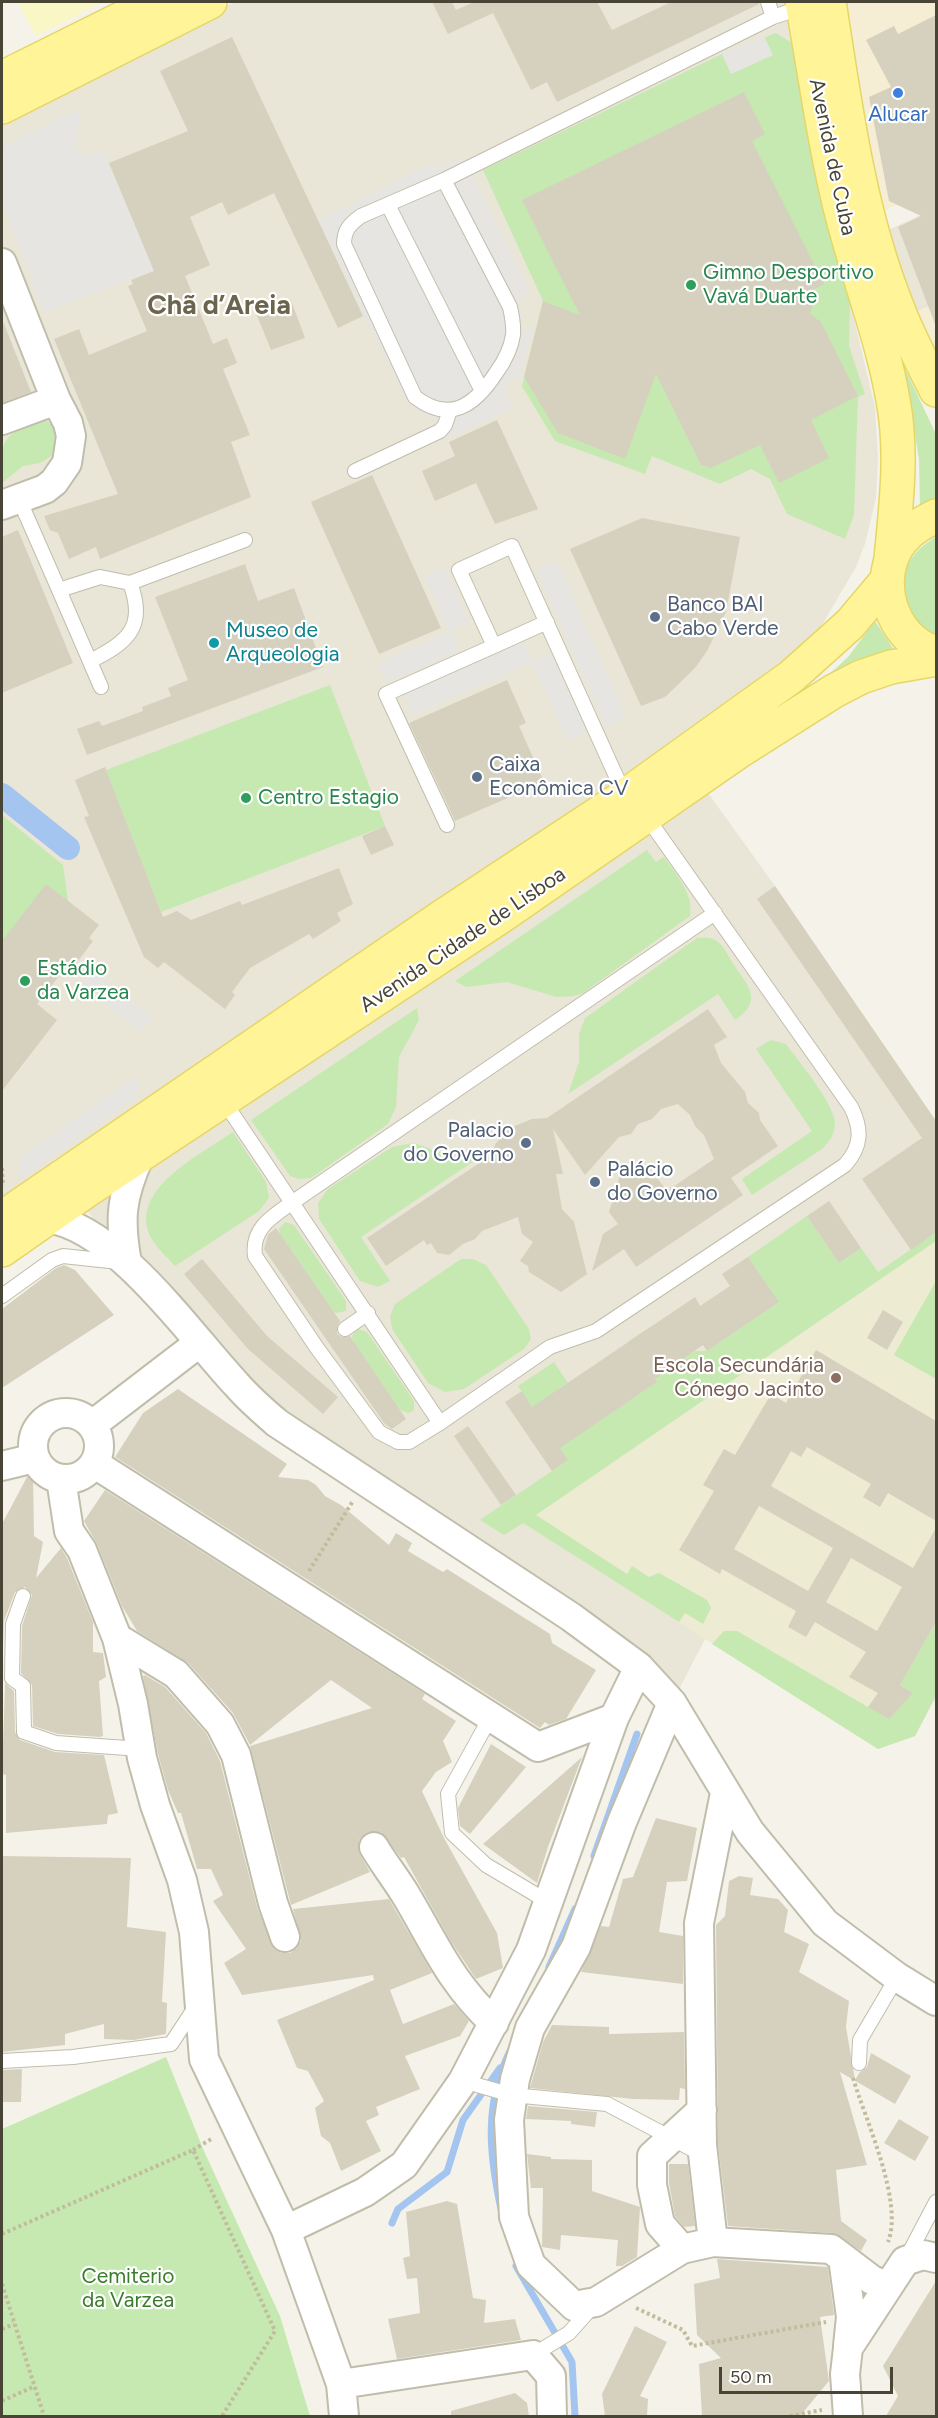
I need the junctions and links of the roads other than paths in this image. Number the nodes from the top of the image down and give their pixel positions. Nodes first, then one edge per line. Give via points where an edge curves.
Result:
1 (155, 2) edge
2 (210, 2) edge
3 (768, 2) edge
4 (812, 3) edge
5 (773, 17) junction
6 (2, 78) edge
7 (2, 107) edge
8 (444, 180) junction
9 (388, 205) junction
10 (2, 262) edge
11 (936, 390) edge
12 (482, 391) junction
13 (56, 400) junction
14 (450, 410) junction
15 (2, 420) edge
16 (355, 471) dead end
17 (22, 498) edge
18 (936, 516) edge
19 (245, 540) dead end
20 (889, 569) junction
21 (130, 583) junction
22 (59, 590) junction
23 (547, 622) junction
24 (494, 646) junction
25 (936, 653) edge
26 (936, 659) edge
27 (90, 661) junction
28 (101, 687) dead end
29 (636, 806) junction
30 (447, 825) dead end
31 (715, 914) junction
32 (223, 1100) junction
33 (139, 1157) junction
34 (293, 1202) junction
35 (2, 1218) edge
36 (47, 1218) junction
37 (2, 1250) edge
38 (127, 1263) junction
39 (2, 1296) edge
40 (368, 1314) junction
41 (345, 1329) dead end
42 (199, 1343) junction
43 (440, 1423) junction
44 (92, 1425) junction
45 (35, 1458) junction
46 (94, 1464) junction
47 (2, 1466) edge
48 (61, 1479) junction
49 (23, 1596) dead end
50 (117, 1638) junction
51 (639, 1667) junction
52 (672, 1703) junction
53 (491, 1716) junction
54 (614, 1718) junction
55 (141, 1749) junction
56 (725, 1793) junction
57 (374, 1847) dead end
58 (550, 1903) junction
59 (285, 1936) dead end
60 (897, 1977) junction
61 (201, 1999) junction
62 (936, 2001) edge
63 (494, 2023) junction
64 (2, 2061) edge
65 (860, 2063) road end
66 (463, 2081) junction
67 (512, 2095) junction
68 (702, 2110) junction
69 (670, 2139) junction
70 (704, 2155) junction
71 (936, 2202) edge
72 (286, 2230) junction
73 (713, 2242) junction
74 (682, 2249) junction
75 (843, 2258) junction
76 (936, 2258) edge
77 (905, 2261) junction
78 (880, 2283) junction
79 (602, 2298) junction
80 (848, 2348) junction
81 (541, 2351) junction
82 (341, 2384) junction
83 (847, 2410) edge
84 (344, 2416) edge
85 (552, 2416) edge

1 - 6 main road
2 - 7 main road
3 - 5 lane
4 - 5 lane
4 - 11 main road, Avenida de Cuba via 850,126 874,238 895,302
4 - 20 main road, Avenida de Cuba via 823,129 837,196 893,400 898,476
5 - 8 lane
8 - 9 lane
8 - 12 lane via 510,307 513,322 508,352
9 - 12 lane
9 - 14 lane via 351,224 344,233 344,244 416,397 437,410
10 - 13 street
12 - 14 lane via 462,408
13 - 15 street
13 - 17 street via 68,423 71,450 62,473
14 - 16 lane via 440,431
17 - 22 lane
18 - 20 main road, Avenida Cidade de Lisboa via 910,532
19 - 21 lane
20 - 25 main road, Avenida de Cuba via 889,602 897,622 911,639
20 - 29 main road, Avenida Cidade de Lisboa via 850,624 816,658
21 - 22 lane via 100,577
21 - 27 lane via 137,612 134,626 115,649
22 - 27 lane
23 - 24 lane
23 - 24 lane via 512,546 459,570
23 - 29 lane
24 - 30 lane via 386,694
26 - 29 main road, Avenida Cidade de Lisboa via 891,666 834,691 741,750
27 - 28 lane
29 - 31 lane
29 - 32 main road, Avenida Cidade de Lisboa
29 - 35 main road, Avenida Cidade de Lisboa via 443,916
31 - 34 lane
31 - 43 lane via 851,1107 860,1132 853,1156 596,1331 550,1347
32 - 33 main road, Avenida Cidade de Lisboa
32 - 34 lane
33 - 36 main road, Avenida Cidade de Lisboa
33 - 38 street via 122,1206
34 - 40 lane
34 - 43 lane via 262,1226 254,1246 255,1256 322,1344 379,1432 386,1438 409,1442
36 - 37 main road, Avenida Cidade de Lisboa
36 - 38 street via 81,1229
38 - 39 lane via 63,1256
38 - 42 street
40 - 41 lane
40 - 43 lane
42 - 44 street
42 - 51 street via 277,1423 571,1617
44 - 45 street via 74,1414 64,1413 45,1420 34,1438
44 - 46 street via 99,1444
45 - 47 street
45 - 48 street via 50,1475
46 - 48 street via 80,1476
46 - 53 street
48 - 50 street via 69,1531 82,1550
49 - 55 lane via 13,1624 12,1678 23,1686 24,1732 56,1743
50 - 55 street
50 - 59 street via 176,1674 220,1724 236,1755
51 - 52 street
51 - 54 street
52 - 56 street
52 - 67 street via 576,1947 530,2028
53 - 54 street via 538,1747
53 - 58 lane via 448,1794 452,1833 486,1865
54 - 58 street
55 - 61 street via 155,1806 184,1890 194,1932
56 - 60 street via 750,1832 825,1923
56 - 68 street via 699,1923
57 - 63 street via 407,1896 449,1973
58 - 63 street
60 - 62 street
60 - 65 lane via 860,2040
61 - 64 lane via 171,2043 73,2057
61 - 72 street via 204,2059
63 - 66 street
66 - 67 lane
66 - 72 street via 404,2165 365,2192
67 - 69 lane via 607,2104
67 - 79 street via 509,2120 514,2217 531,2265 574,2306
68 - 69 street
68 - 70 street
69 - 70 lane
69 - 74 street via 652,2156 652,2185 660,2224
70 - 73 street
71 - 77 lane
72 - 82 street
73 - 74 street
73 - 75 street via 831,2249
74 - 79 street
75 - 78 street
75 - 80 street via 852,2317
76 - 77 street via 923,2255
77 - 78 street
78 - 80 street
79 - 81 lane via 569,2333
80 - 83 street
81 - 82 street
81 - 85 street via 550,2376
82 - 84 street

